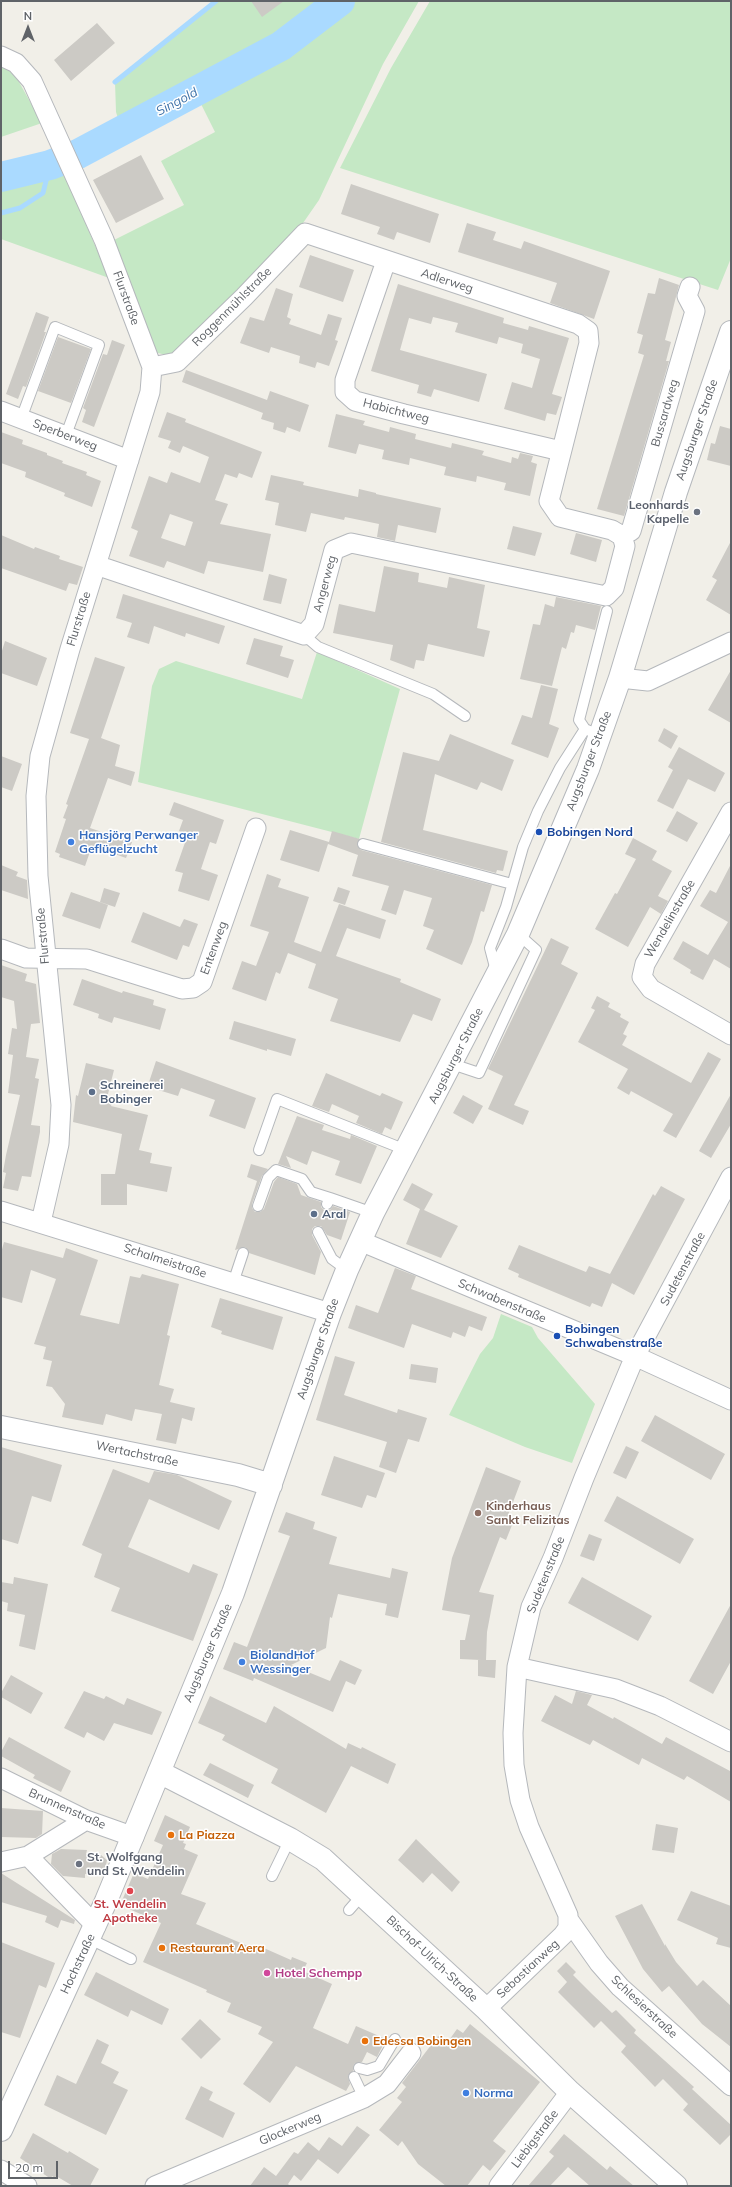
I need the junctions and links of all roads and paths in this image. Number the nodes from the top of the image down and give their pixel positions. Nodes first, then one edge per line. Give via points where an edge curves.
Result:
1 (1, 56) edge
2 (305, 233) joint
3 (386, 261) junction
4 (690, 286) dead end
5 (731, 332) edge
6 (152, 367) junction
7 (1, 411) edge
8 (21, 419) junction
9 (66, 436) junction
10 (561, 451) junction
11 (129, 460) junction
12 (622, 536) junction
13 (96, 565) junction
14 (607, 610) dead end
15 (304, 635) junction
16 (731, 642) edge
17 (620, 678) junction
18 (465, 716) dead end
19 (593, 732) junction
20 (731, 812) edge
21 (256, 828) dead end
22 (363, 844) dead end
23 (512, 884) junction
24 (518, 934) junction
25 (1, 949) edge
26 (45, 959) junction
27 (498, 975) junction
28 (731, 1035) edge
29 (452, 1064) junction
30 (258, 1150) dead end
31 (406, 1150) junction
32 (731, 1177) edge
33 (258, 1206) dead end
34 (1, 1211) edge
35 (373, 1213) junction
36 (41, 1222) junction
37 (318, 1232) dead end
38 (360, 1240) junction
39 (243, 1253) dead end
40 (347, 1270) junction
41 (232, 1283) junction
42 (330, 1313) junction
43 (635, 1356) junction
44 (731, 1400) edge
45 (1, 1427) edge
46 (272, 1485) junction
47 (517, 1668) junction
48 (730, 1738) edge
49 (159, 1772) junction
50 (1, 1778) edge
51 (86, 1820) junction
52 (134, 1837) junction
53 (290, 1839) junction
54 (28, 1856) junction
55 (1, 1862) edge
56 (272, 1876) dead end
57 (568, 1923) junction
58 (93, 1932) junction
59 (131, 1959) dead end
60 (486, 2009) junction
61 (395, 2039) dead end
62 (411, 2053) dead end
63 (731, 2086) edge
64 (570, 2092) junction
65 (364, 2098) junction
66 (1, 2130) edge
67 (1, 2170) edge
68 (27, 2186) edge
69 (155, 2186) edge
70 (500, 2186) edge
71 (676, 2186) edge

1 - 6 street, Flurstraße via 16,63 32,82 115,267
2 - 3 street, Adlerweg
2 - 6 street, Roggenmühlstraße via 178,362
3 - 10 street, Adlerweg via 578,324 588,331 589,343
3 - 10 street, Habichtweg via 345,380 345,392 355,401
4 - 12 street, Bussardweg via 687,296 695,311 631,531
5 - 17 street, Augsburger Straße via 676,492
6 - 11 street, Flurstraße via 150,392
7 - 8 street, Sperberweg
8 - 9 street, Sperberweg
8 - 9 lane via 55,328 99,345
9 - 11 street, Sperberweg
10 - 12 street via 549,501 560,516 612,530
11 - 13 street, Flurstraße
12 - 15 street, Angerweg via 625,546 614,588 606,596 351,543 334,550 314,624
13 - 15 street
13 - 26 street, Flurstraße via 40,756 36,796 37,858
14 - 19 lane via 579,720
15 - 18 lane via 318,647 433,694
16 - 17 street via 648,681
17 - 19 street, Augsburger Straße
19 - 23 lane via 560,768 523,847
19 - 24 street, Augsburger Straße
20 - 28 street, Wendelinstraße via 645,964 642,977 651,990
21 - 26 street, Entenweg via 202,982 193,988 182,989 87,959
22 - 23 lane
23 - 27 lane via 490,948
24 - 27 street, Augsburger Straße
24 - 29 lane via 536,950 480,1073
25 - 26 street, Entenweg via 26,958
26 - 36 street, Flurstraße via 61,1105 59,1144
27 - 29 street, Augsburger Straße
29 - 31 street, Augsburger Straße
30 - 31 lane via 276,1099
31 - 35 street, Augsburger Straße
32 - 43 street, Sudetenstraße
33 - 35 lane via 268,1178 276,1170 302,1179 311,1192 329,1201
34 - 36 street, Schalmeistraße
35 - 38 street, Augsburger Straße
36 - 41 street, Schalmeistraße
37 - 40 lane via 332,1259
38 - 40 street, Augsburger Straße
38 - 43 street, Schwabenstraße
39 - 41 lane
40 - 42 street, Augsburger Straße
41 - 42 street, Schalmeistraße
42 - 46 street, Augsburger Straße
43 - 44 street, Schwabenstraße
43 - 47 street, Sudetenstraße via 531,1607
45 - 46 street, Wertachstraße via 238,1475
46 - 49 street, Augsburger Straße via 234,1593
47 - 48 street via 616,1689
47 - 57 street, Sudetenstraße via 513,1733 514,1765 520,1800
49 - 52 street, Hochstraße
49 - 53 street, Bischof-Ulrich-Straße
50 - 51 street, Brunnenstraße
51 - 52 street, Brunnenstraße
51 - 54 street
52 - 58 street, Hochstraße
53 - 56 lane
53 - 60 street, Bischof-Ulrich-Straße via 323,1859 356,1902
54 - 55 street
54 - 58 street
57 - 60 street, Sebastianweg via 563,1935
57 - 63 street, Schlesierstraße via 620,1987
58 - 59 lane
58 - 66 street, Hochstraße
60 - 64 street, Bischof-Ulrich-Straße
61 - 65 lane via 379,2066 357,2072
62 - 65 street, Glockerweg via 387,2084
64 - 70 street, Liebigstraße
64 - 71 street, Bischof-Ulrich-Straße
65 - 69 street, Glockerweg
67 - 68 street

